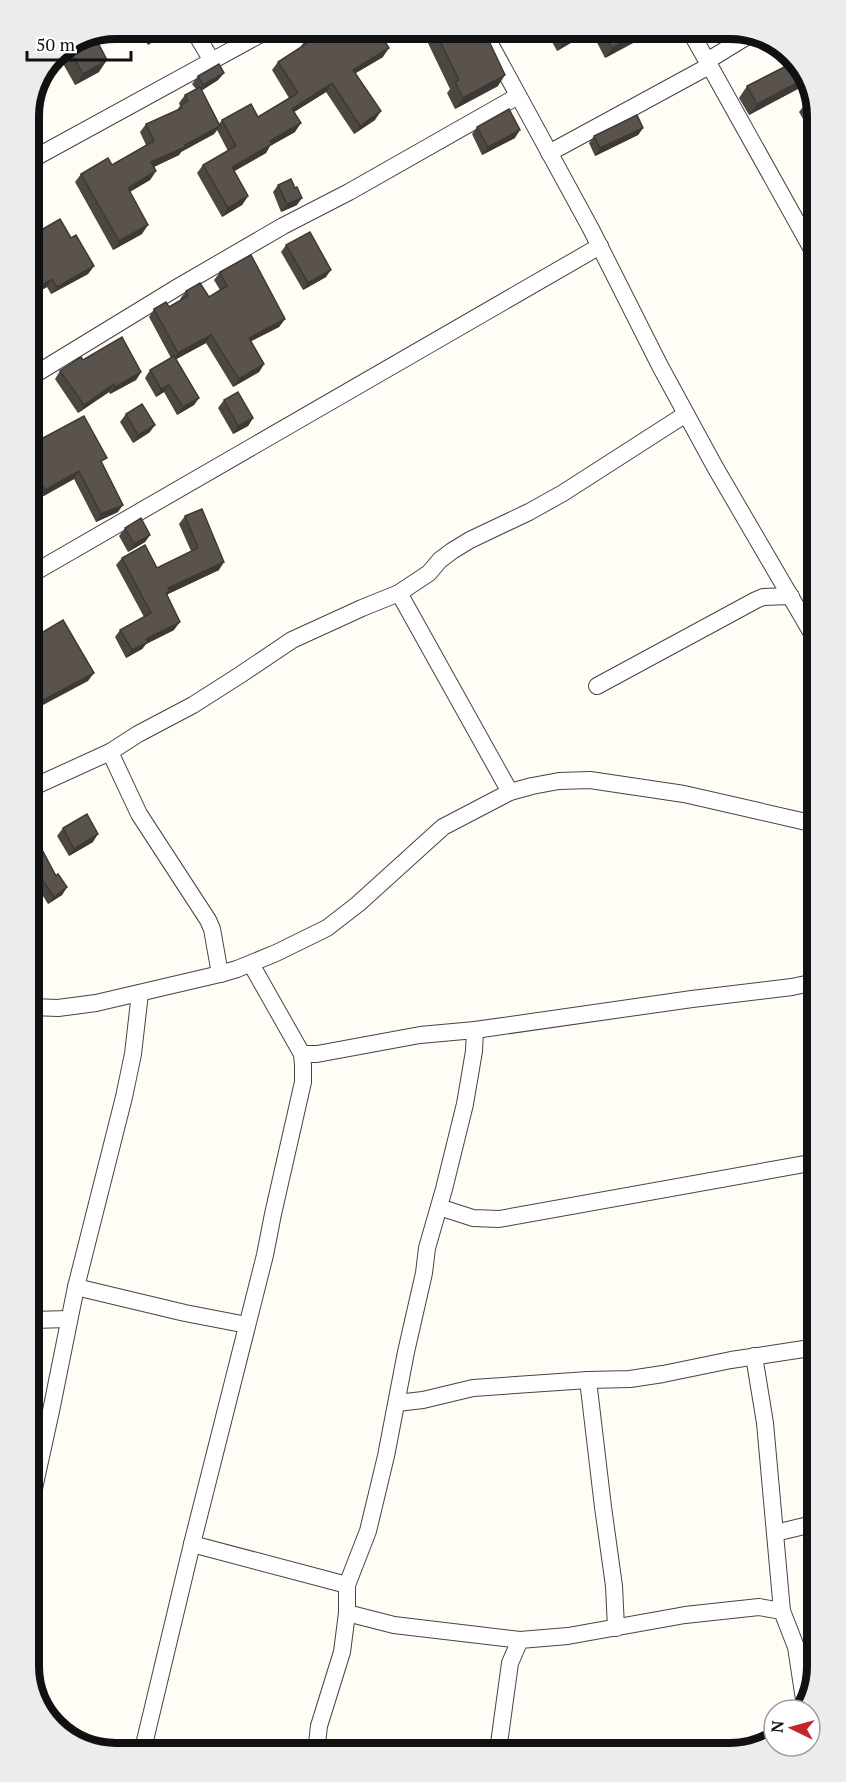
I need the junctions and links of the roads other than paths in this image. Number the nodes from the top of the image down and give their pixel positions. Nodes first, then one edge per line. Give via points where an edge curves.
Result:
1 (199, 39) edge
2 (251, 39) edge
3 (487, 39) edge
4 (695, 39) edge
5 (742, 40) edge
6 (212, 61) junction
7 (708, 63) junction
8 (518, 96) junction
9 (549, 153) junction
10 (39, 156) edge
11 (807, 240) edge
12 (600, 246) junction
13 (39, 372) edge
14 (686, 414) junction
15 (39, 570) edge
16 (399, 593) junction
17 (791, 596) junction
18 (807, 625) edge
19 (597, 686) dead end
20 (110, 752) junction
21 (39, 784) edge
22 (510, 792) junction
23 (807, 822) edge
24 (251, 964) junction
25 (220, 974) junction
26 (807, 984) edge
27 (140, 993) junction
28 (39, 1007) edge
29 (475, 1030) junction
30 (302, 1054) junction
31 (807, 1164) edge
32 (439, 1208) junction
33 (76, 1287) junction
34 (69, 1319) junction
35 (39, 1320) edge
36 (247, 1325) junction
37 (807, 1348) edge
38 (754, 1356) junction
39 (588, 1380) junction
40 (397, 1403) junction
41 (39, 1466) edge
42 (807, 1525) edge
43 (774, 1533) junction
44 (192, 1544) junction
45 (348, 1584) junction
46 (782, 1611) junction
47 (347, 1613) junction
48 (616, 1628) junction
49 (520, 1640) junction
50 (803, 1690) edge
51 (144, 1743) edge
52 (317, 1743) edge
53 (499, 1743) edge

1 - 6 street
2 - 6 street
3 - 8 street
4 - 7 street
5 - 7 street
6 - 10 street
7 - 9 street
7 - 11 street
8 - 9 street
8 - 13 street via 178,286
9 - 12 street
12 - 14 street
12 - 15 street
14 - 16 street via 563,493 452,551
14 - 17 street
16 - 20 street via 292,640 193,705
16 - 22 street
17 - 18 street
17 - 19 street via 756,600
20 - 21 street
20 - 25 street via 139,814 208,920
22 - 23 street via 560,781 590,780 684,794
22 - 24 street via 443,827 327,928
24 - 25 street
24 - 30 street
25 - 27 street
26 - 29 street
27 - 28 street via 96,1003
27 - 33 street via 124,1097
29 - 30 street
29 - 32 street via 465,1104
30 - 36 street via 303,1082
31 - 32 street via 499,1220 473,1218
32 - 40 street via 427,1248
33 - 34 street
33 - 36 street
34 - 35 street
34 - 41 street
36 - 44 street
37 - 38 street
38 - 39 street via 663,1374
38 - 43 street via 765,1423
39 - 40 street via 473,1388
39 - 48 street
40 - 45 street via 368,1531
42 - 43 street
43 - 46 street
44 - 45 street
44 - 51 street
45 - 47 street
46 - 48 street via 759,1607
46 - 50 street via 796,1647
47 - 49 street via 394,1624
47 - 52 street via 342,1652
48 - 49 street
49 - 53 street via 510,1663

